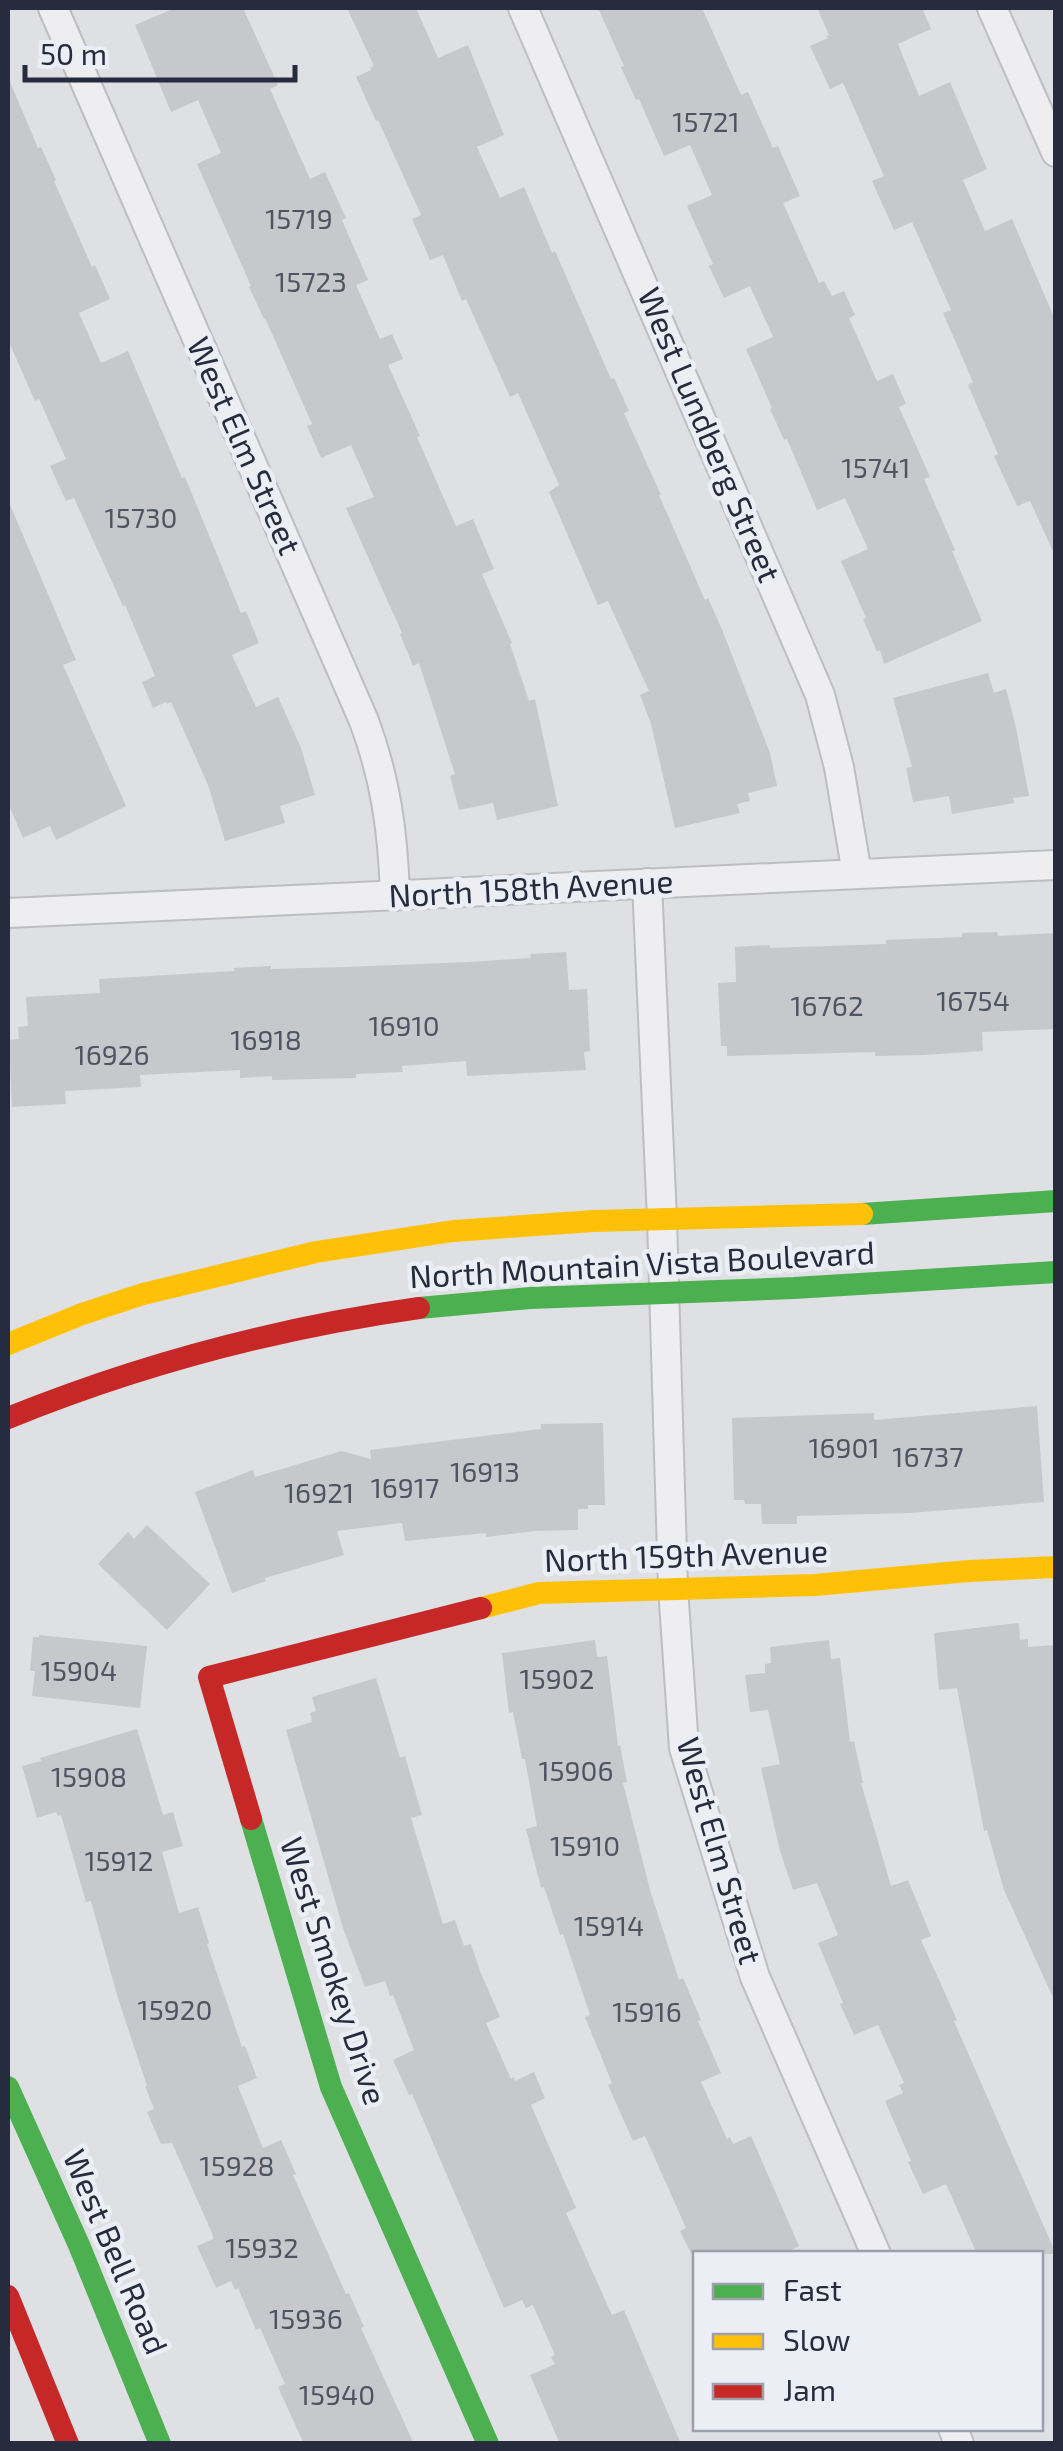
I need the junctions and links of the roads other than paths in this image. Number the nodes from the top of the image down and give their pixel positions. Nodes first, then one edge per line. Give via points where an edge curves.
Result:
1 (53, 8) edge
2 (523, 8) edge
3 (992, 8) edge
4 (1056, 152) edge
5 (1056, 864) edge
6 (857, 874) junction
7 (647, 883) junction
8 (396, 896) junction
9 (8, 913) edge
10 (1056, 1201) edge
11 (662, 1220) junction
12 (1056, 1272) edge
13 (663, 1293) junction
14 (8, 1344) edge
15 (8, 1418) edge
16 (1056, 1567) edge
17 (674, 1588) junction
18 (209, 1677) joint
19 (8, 2087) edge
20 (875, 2251) edge
21 (8, 2296) edge
22 (68, 2444) edge
23 (160, 2444) edge
24 (488, 2444) edge

1 - 8 street, West Elm Street via 364,721 388,808
2 - 6 street, West Lundberg Street via 820,695
3 - 4 street
5 - 6 street, North 158th Avenue
6 - 7 street, North 158th Avenue
7 - 8 street, North 158th Avenue
7 - 11 street, West Elm Street
8 - 9 street, North 158th Avenue
10 - 11 street, North Mountain Vista Boulevard
11 - 13 street, West Elm Street
11 - 14 street, North Mountain Vista Boulevard via 453,1230 316,1252 143,1294
12 - 13 street, North Mountain Vista Boulevard
13 - 15 street, North Mountain Vista Boulevard via 428,1306 307,1326 131,1373
13 - 17 street, West Elm Street
16 - 17 street, North 159th Avenue
17 - 18 street, North 159th Avenue via 538,1593
17 - 20 street, West Elm Street via 684,1748 754,1977
18 - 24 street, West Smokey Drive via 331,2086
19 - 23 street, West Bell Road
21 - 22 street

